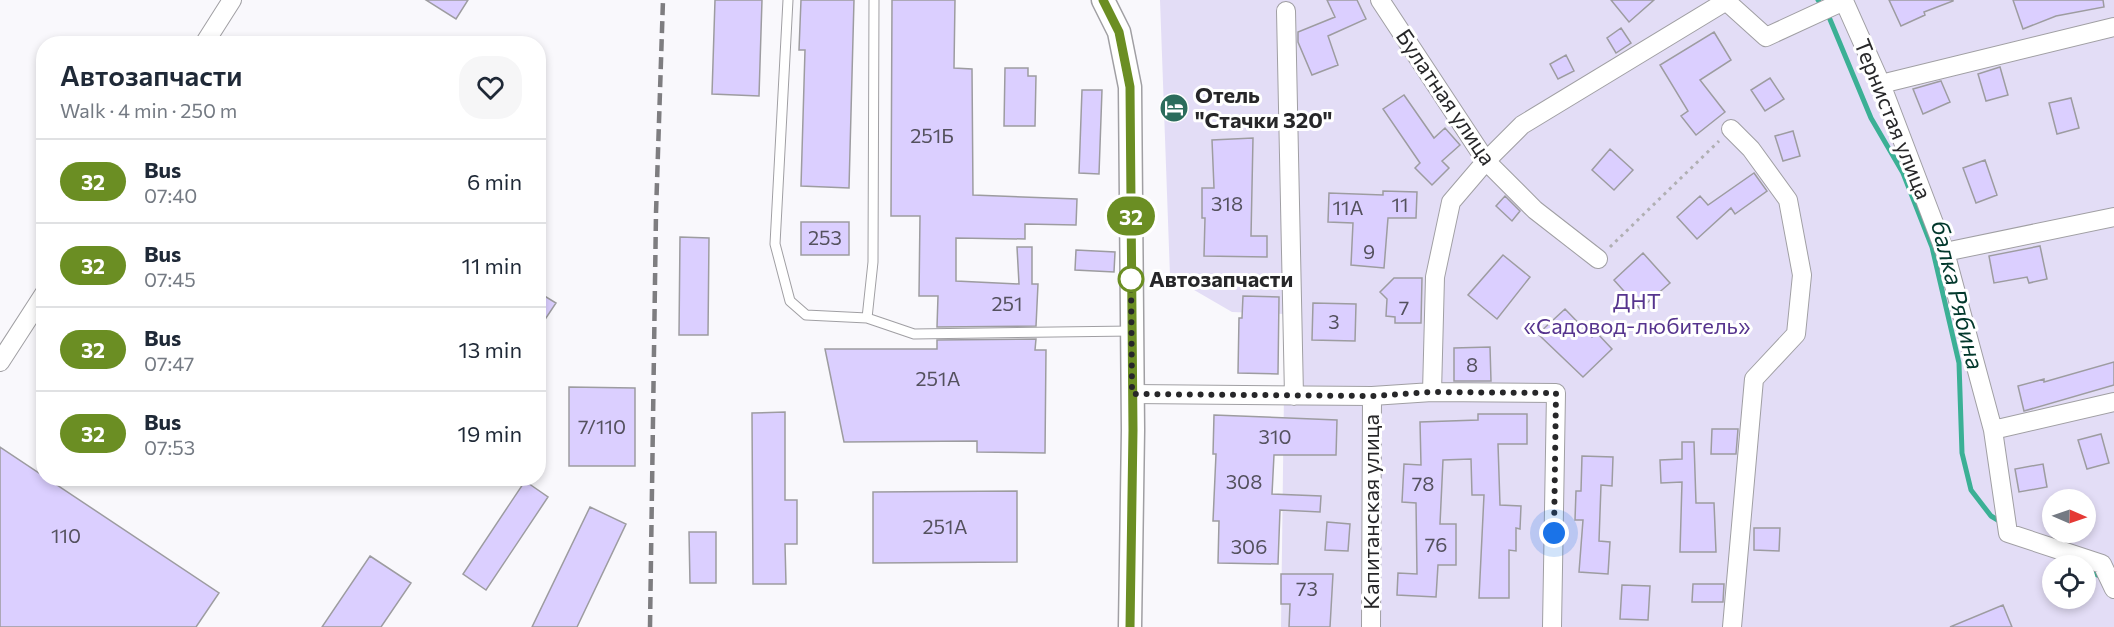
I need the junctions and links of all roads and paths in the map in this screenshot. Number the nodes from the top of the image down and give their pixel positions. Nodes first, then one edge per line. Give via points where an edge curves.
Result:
1 (232, 0) edge
2 (788, 0) edge
3 (874, 0) edge
4 (1103, 0) edge
5 (1726, 1) edge
6 (1386, 2) edge
7 (1286, 11) dead end
8 (2114, 27) edge
9 (209, 36) edge
10 (1881, 84) junction
11 (1731, 129) joint
12 (1486, 161) junction
13 (2114, 217) edge
14 (1945, 252) junction
15 (1598, 259) joint
16 (36, 306) edge
17 (867, 318) junction
18 (1132, 331) junction
19 (0, 362) edge
20 (1432, 392) junction
21 (1132, 394) junction
22 (1294, 396) junction
23 (1372, 396) junction
24 (2114, 402) edge
25 (1993, 430) junction
26 (2108, 563) edge
27 (2114, 589) edge
28 (1130, 627) edge
29 (1371, 627) edge
30 (1552, 627) edge
31 (1732, 627) edge

1 - 9 street
2 - 17 lane via 775,244 790,301 806,315
3 - 17 lane via 873,262
4 - 18 street via 1119,32 1130,87
5 - 10 street, Тернистая улица via 1766,37 1844,1
5 - 12 street via 1522,125
6 - 12 street, Булатная улица
7 - 22 street
8 - 10 street
10 - 14 street, Тернистая улица
11 - 15 path
11 - 31 street via 1751,149 1788,200 1802,276 1796,334 1754,379
12 - 15 street, Булатная улица via 1535,210
12 - 20 street via 1451,202 1435,277
13 - 14 street
14 - 25 street, Тернистая улица
16 - 19 street
17 - 18 lane via 914,334
18 - 21 street
20 - 23 street
20 - 30 street via 1556,393
21 - 22 street
21 - 28 street
22 - 23 street
23 - 29 street, Капитанская улица
24 - 25 street
25 - 26 street, Тернистая улица via 2008,533
26 - 27 street, Тернистая улица

